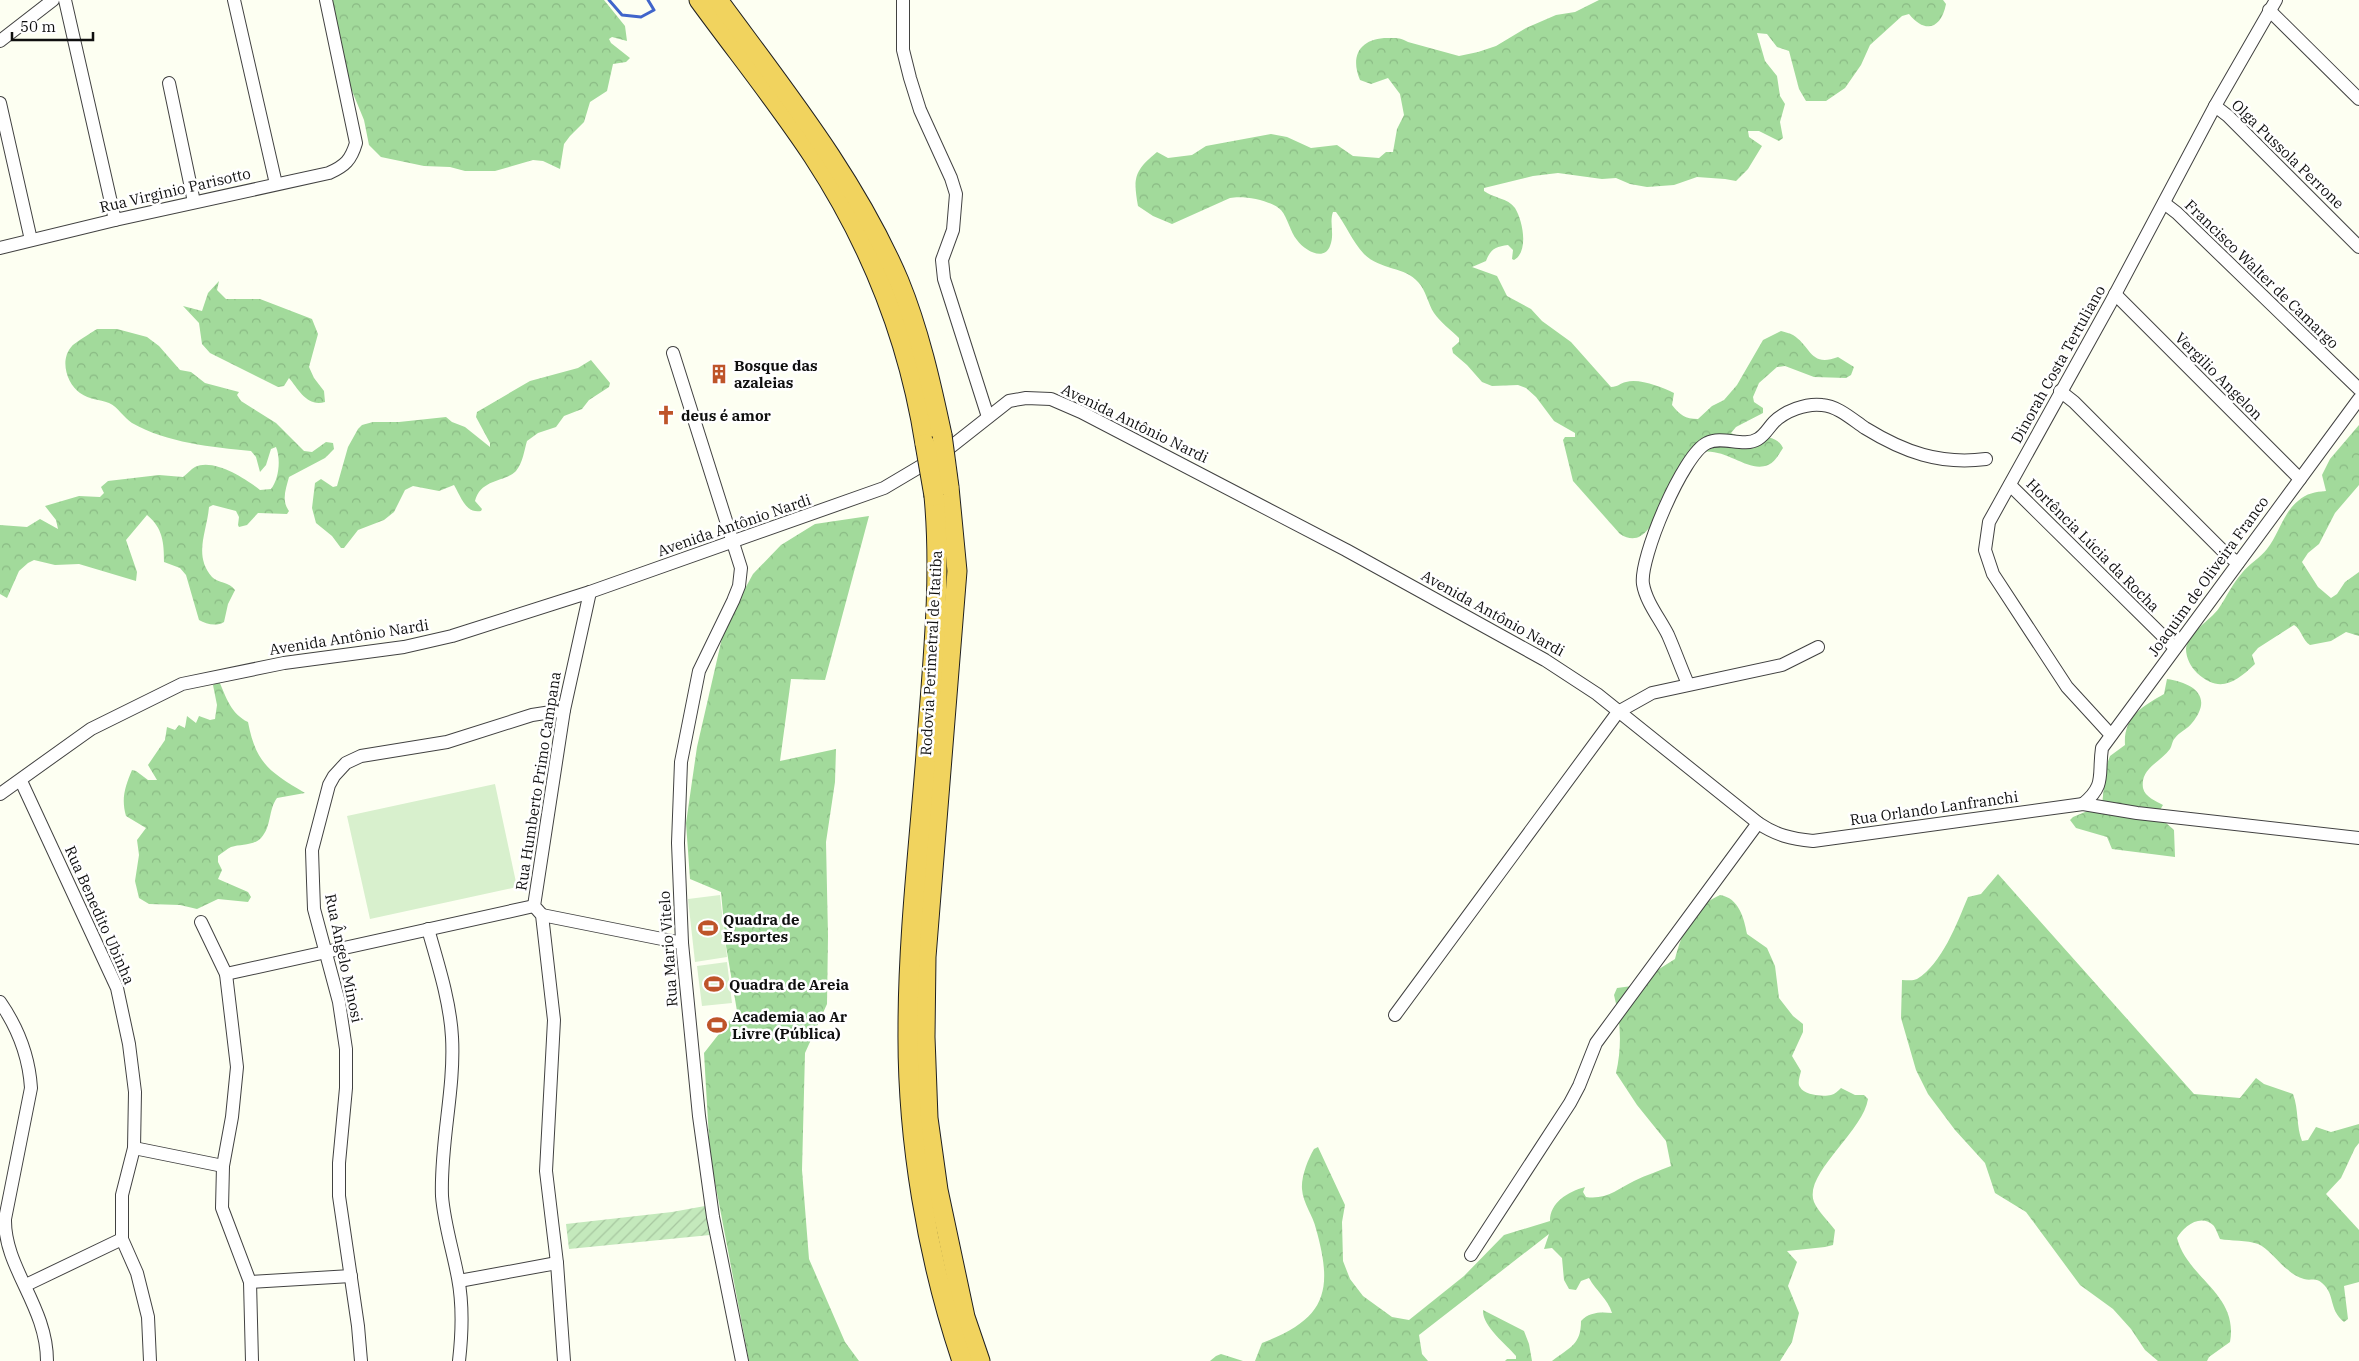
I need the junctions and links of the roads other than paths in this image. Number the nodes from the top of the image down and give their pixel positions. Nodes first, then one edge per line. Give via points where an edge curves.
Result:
1 (53, 0) edge
2 (65, 0) edge
3 (234, 0) edge
4 (326, 0) edge
5 (699, 0) edge
6 (718, 0) edge
7 (903, 0) edge
8 (2273, 5) edge
9 (0, 41) edge
10 (169, 83) dead end
11 (2359, 99) edge
12 (0, 103) edge
13 (2215, 106) junction
14 (276, 184) junction
15 (194, 202) junction
16 (2164, 203) junction
17 (115, 220) junction
18 (31, 240) junction
19 (2359, 247) edge
20 (0, 248) edge
21 (2115, 294) junction
22 (673, 353) dead end
23 (2359, 390) edge
24 (2060, 391) junction
25 (2359, 399) edge
26 (988, 417) junction
27 (1986, 459) dead end
28 (2300, 479) junction
29 (2010, 484) junction
30 (941, 491) junction
31 (734, 542) junction
32 (2238, 563) junction
33 (590, 592) junction
34 (1818, 647) dead end
35 (2175, 648) junction
36 (1688, 684) junction
37 (564, 710) junction
38 (1618, 712) junction
39 (2111, 735) junction
40 (21, 781) junction
41 (0, 794) edge
42 (2083, 804) junction
43 (1758, 823) junction
44 (2359, 838) edge
45 (538, 910) junction
46 (201, 922) dead end
47 (428, 930) junction
48 (682, 943) junction
49 (327, 952) junction
50 (226, 974) junction
51 (0, 1002) edge
52 (1395, 1015) dead end
53 (134, 1148) junction
54 (223, 1166) junction
55 (122, 1239) junction
56 (1471, 1255) dead end
57 (557, 1263) junction
58 (352, 1276) junction
59 (459, 1281) junction
60 (250, 1282) junction
61 (26, 1285) junction
62 (47, 1361) edge
63 (150, 1361) edge
64 (252, 1361) edge
65 (361, 1361) edge
66 (459, 1361) edge
67 (564, 1361) edge
68 (742, 1361) edge
69 (962, 1361) edge
70 (980, 1361) edge

1 - 9 street
2 - 17 street
3 - 14 street
4 - 14 street, Rua Virginio Parisotto via 356,143 352,157 344,166 329,173
5 - 30 highway, Rodovia Perimetral de Itatiba, bridge via 812,156 842,206 883,288 897,323 918,402 924,444
6 - 30 highway, Rodovia Perimetral de Itatiba, bridge via 828,151 883,248 915,325 942,435
7 - 26 street via 903,50 910,78 920,110 956,194 953,230 942,260 944,279
8 - 11 street
8 - 13 street, Dinorah Costa Tertuliano
10 - 15 street
12 - 18 street
13 - 16 street, Dinorah Costa Tertuliano
13 - 19 street, Olga Pussola Perrone
14 - 15 street, Rua Virginio Parisotto
15 - 17 street, Rua Virginio Parisotto
16 - 21 street, Dinorah Costa Tertuliano
16 - 23 street, Francisco Walter de Camargo
17 - 18 street, Rua Virginio Parisotto
18 - 20 street, Rua Virginio Parisotto
21 - 24 street, Dinorah Costa Tertuliano
21 - 28 street, Vergilio Angelon
22 - 31 street, Rua Mario Vitelo
24 - 29 street, Dinorah Costa Tertuliano
24 - 32 street
25 - 28 street, Joaquim de Oliveira Franco
26 - 31 street, Avenida Antônio Nardi via 942,453 884,488
26 - 38 street, Avenida Antônio Nardi via 1009,401 1026,398 1051,399 1081,412 1346,550 1545,660
27 - 36 street via 1962,462 1908,452 1837,409 1823,404 1788,412 1758,439 1747,442 1719,439 1705,443 1679,478 1643,570 1643,585 1650,603
28 - 32 street, Joaquim de Oliveira Franco
29 - 35 street, Hortência Lúcia da Rocha
29 - 39 street, Dinorah Costa Tertuliano via 1989,522 1986,550 1993,574 2067,687
30 - 69 highway, Rodovia Perimetral de Itatiba via 908,1029 913,1119 927,1225
30 - 70 highway, Rodovia Perimetral de Itatiba via 957,571 926,957 928,1118 938,1190 965,1317
31 - 33 street, Avenida Antônio Nardi
31 - 48 street, Rua Mario Vitelo via 741,568 739,586 700,671 681,762 678,843
32 - 35 street, Joaquim de Oliveira Franco
33 - 37 street, Rua Humberto Primo Campana
33 - 40 street, Avenida Antônio Nardi via 404,647 284,663 182,684 91,729
34 - 36 street via 1782,665 1736,677
35 - 39 street, Joaquim de Oliveira Franco
36 - 38 street via 1652,693
37 - 45 street, Rua Humberto Primo Campana
37 - 49 street, Rua Ângelo Minosi via 532,715 447,742 361,756 346,763 329,785 312,850 314,909
38 - 43 street, Avenida Antônio Nardi
38 - 52 street
39 - 42 street, Joaquim de Oliveira Franco via 2102,748 2099,787
40 - 41 street, Avenida Antônio Nardi
40 - 53 street, Rua Benedito Ubinha via 116,988 129,1044 135,1092
42 - 43 street, Rua Orlando Lanfranchi via 1813,841 1790,839
42 - 44 street, Rua Orlando Lanfranchi
43 - 56 street via 1596,1043 1570,1103
45 - 47 street
45 - 48 street
45 - 57 street, Rua Humberto Primo Campana via 554,1020 546,1171
46 - 50 street
47 - 49 street
47 - 59 street via 444,985 452,1036 442,1198
48 - 68 street, Rua Mario Vitelo via 712,1211
49 - 50 street
49 - 58 street, Rua Ângelo Minosi via 346,1049 339,1196
50 - 54 street via 237,1067
51 - 61 street via 15,1024 29,1066 31,1088 6,1212 5,1232 7,1247
53 - 54 street
53 - 55 street, Rua Benedito Ubinha via 122,1195
54 - 60 street via 222,1208
55 - 61 street
55 - 63 street, Rua Benedito Ubinha via 137,1273 148,1317
57 - 59 street
57 - 67 street, Rua Humberto Primo Campana
58 - 60 street
58 - 65 street, Rua Ângelo Minosi
59 - 66 street via 462,1340
60 - 64 street
61 - 62 street via 47,1344

